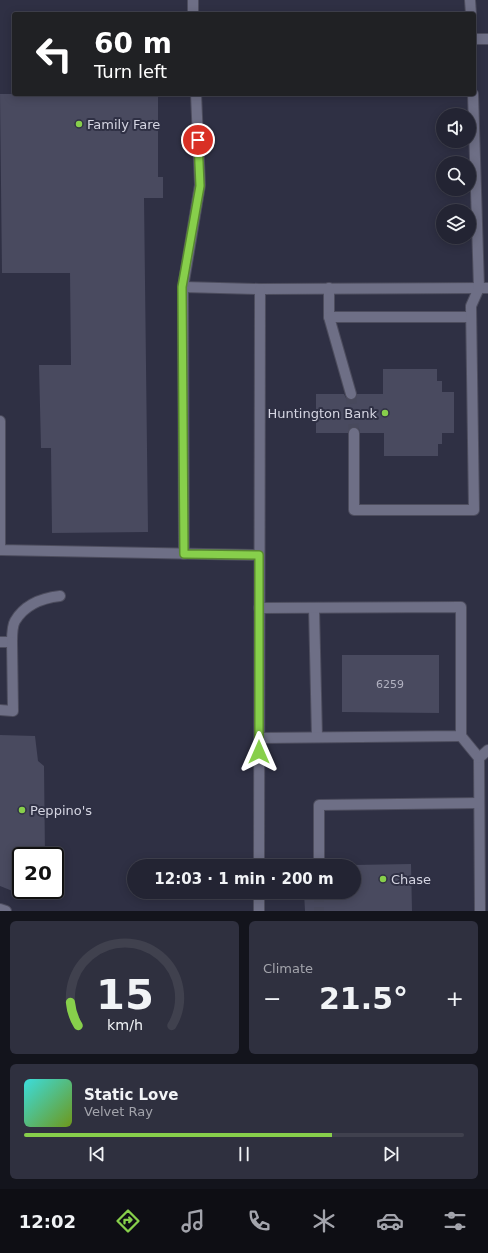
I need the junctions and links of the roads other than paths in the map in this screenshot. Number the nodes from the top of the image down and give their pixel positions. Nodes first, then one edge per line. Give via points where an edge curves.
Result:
1 (193, 0) edge
2 (470, 0) edge
3 (193, 12) edge
4 (471, 12) edge
5 (476, 39) edge
6 (488, 39) edge
7 (196, 96) edge
8 (473, 96) edge
9 (182, 287) junction
10 (329, 288) junction
11 (483, 288) edge
12 (260, 289) junction
13 (329, 318) junction
14 (471, 318) junction
15 (351, 394) tunnel mouth
16 (0, 421) edge
17 (354, 433) tunnel mouth
18 (184, 554) junction
19 (259, 555) junction
20 (60, 596) dead end
21 (259, 608) junction
22 (314, 608) junction
23 (0, 642) edge
24 (12, 642) junction
25 (0, 710) edge
26 (461, 736) junction
27 (317, 737) junction
28 (259, 738) junction
29 (488, 750) edge
30 (479, 758) junction
31 (479, 803) junction
32 (259, 859) edge
33 (319, 859) edge
34 (259, 899) edge
35 (0, 909) edge
36 (6, 911) edge
37 (259, 911) edge
38 (480, 911) edge

1 - 3 lane
2 - 4 lane
5 - 6 lane
7 - 9 lane via 200,186
8 - 11 lane
9 - 12 lane
9 - 18 lane
10 - 11 lane
10 - 12 lane
10 - 13 lane
11 - 14 lane via 471,306
12 - 19 lane
13 - 14 lane
13 - 15 lane
14 - 17 lane via 474,510 354,510
16 - 18 lane via 0,550
18 - 19 lane
19 - 21 lane
20 - 24 lane via 45,598 27,606 14,621
21 - 22 lane
21 - 28 lane
22 - 26 lane via 461,607
22 - 27 lane
23 - 24 lane
24 - 25 lane via 13,710
26 - 27 lane
26 - 30 lane
27 - 28 lane
28 - 32 lane
29 - 30 lane
30 - 31 lane
31 - 33 lane via 319,805
31 - 38 lane
34 - 37 lane
35 - 36 lane

